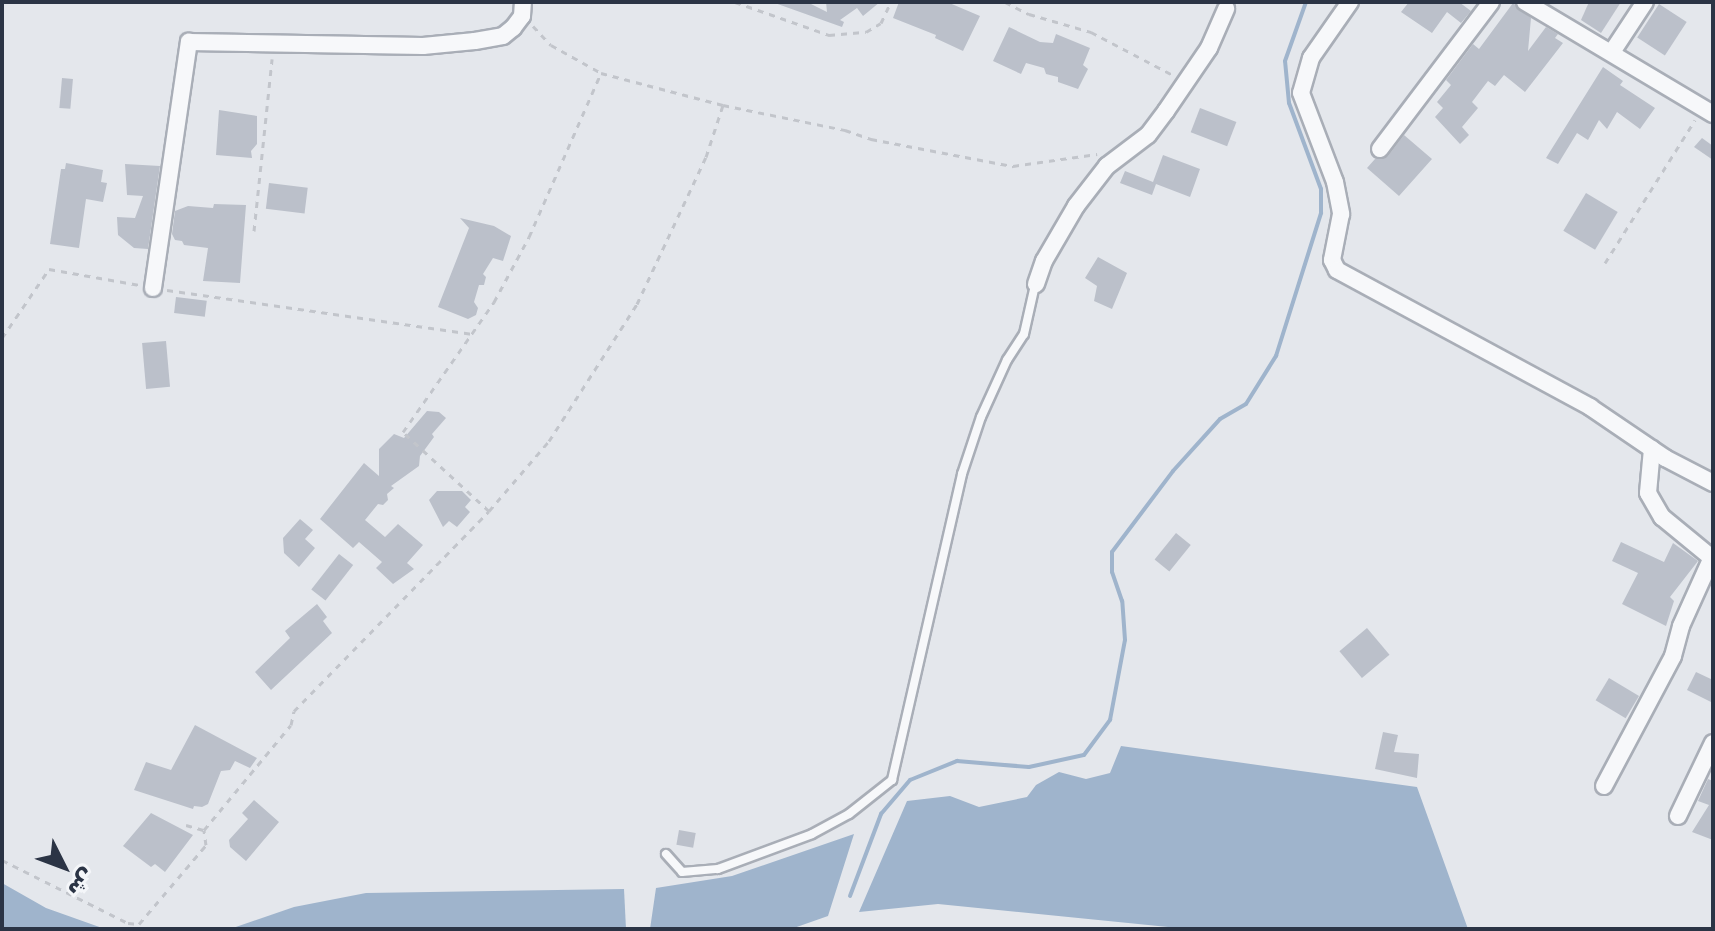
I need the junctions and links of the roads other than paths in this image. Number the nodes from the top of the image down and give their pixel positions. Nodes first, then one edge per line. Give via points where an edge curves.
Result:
1 (1350, 2) edge
2 (1491, 2) edge
3 (1525, 2) edge
4 (1645, 2) edge
5 (1226, 4) edge
6 (523, 9) edge
7 (1612, 52) junction
8 (1708, 111) edge
9 (1380, 149) dead end
10 (1036, 284) joint
11 (153, 288) road end
12 (1652, 449) junction
13 (1713, 483) edge
14 (1712, 556) edge
15 (1713, 743) edge
16 (1604, 786) dead end
17 (1678, 816) dead end
18 (666, 854) dead end

1 - 12 street via 1311,58 1301,93 1335,182 1341,214 1332,260 1337,270 1590,407
2 - 9 street
3 - 7 street
4 - 7 street
5 - 10 street via 1209,48 1148,135 1107,166 1076,206
6 - 11 street via 503,36 475,41 423,46 189,42
7 - 8 street
10 - 18 lane via 1024,334 981,417 962,474 892,780 849,814 812,834 718,869 682,872
12 - 13 street
12 - 14 street via 1648,493 1662,517
14 - 16 street via 1673,656
15 - 17 street

